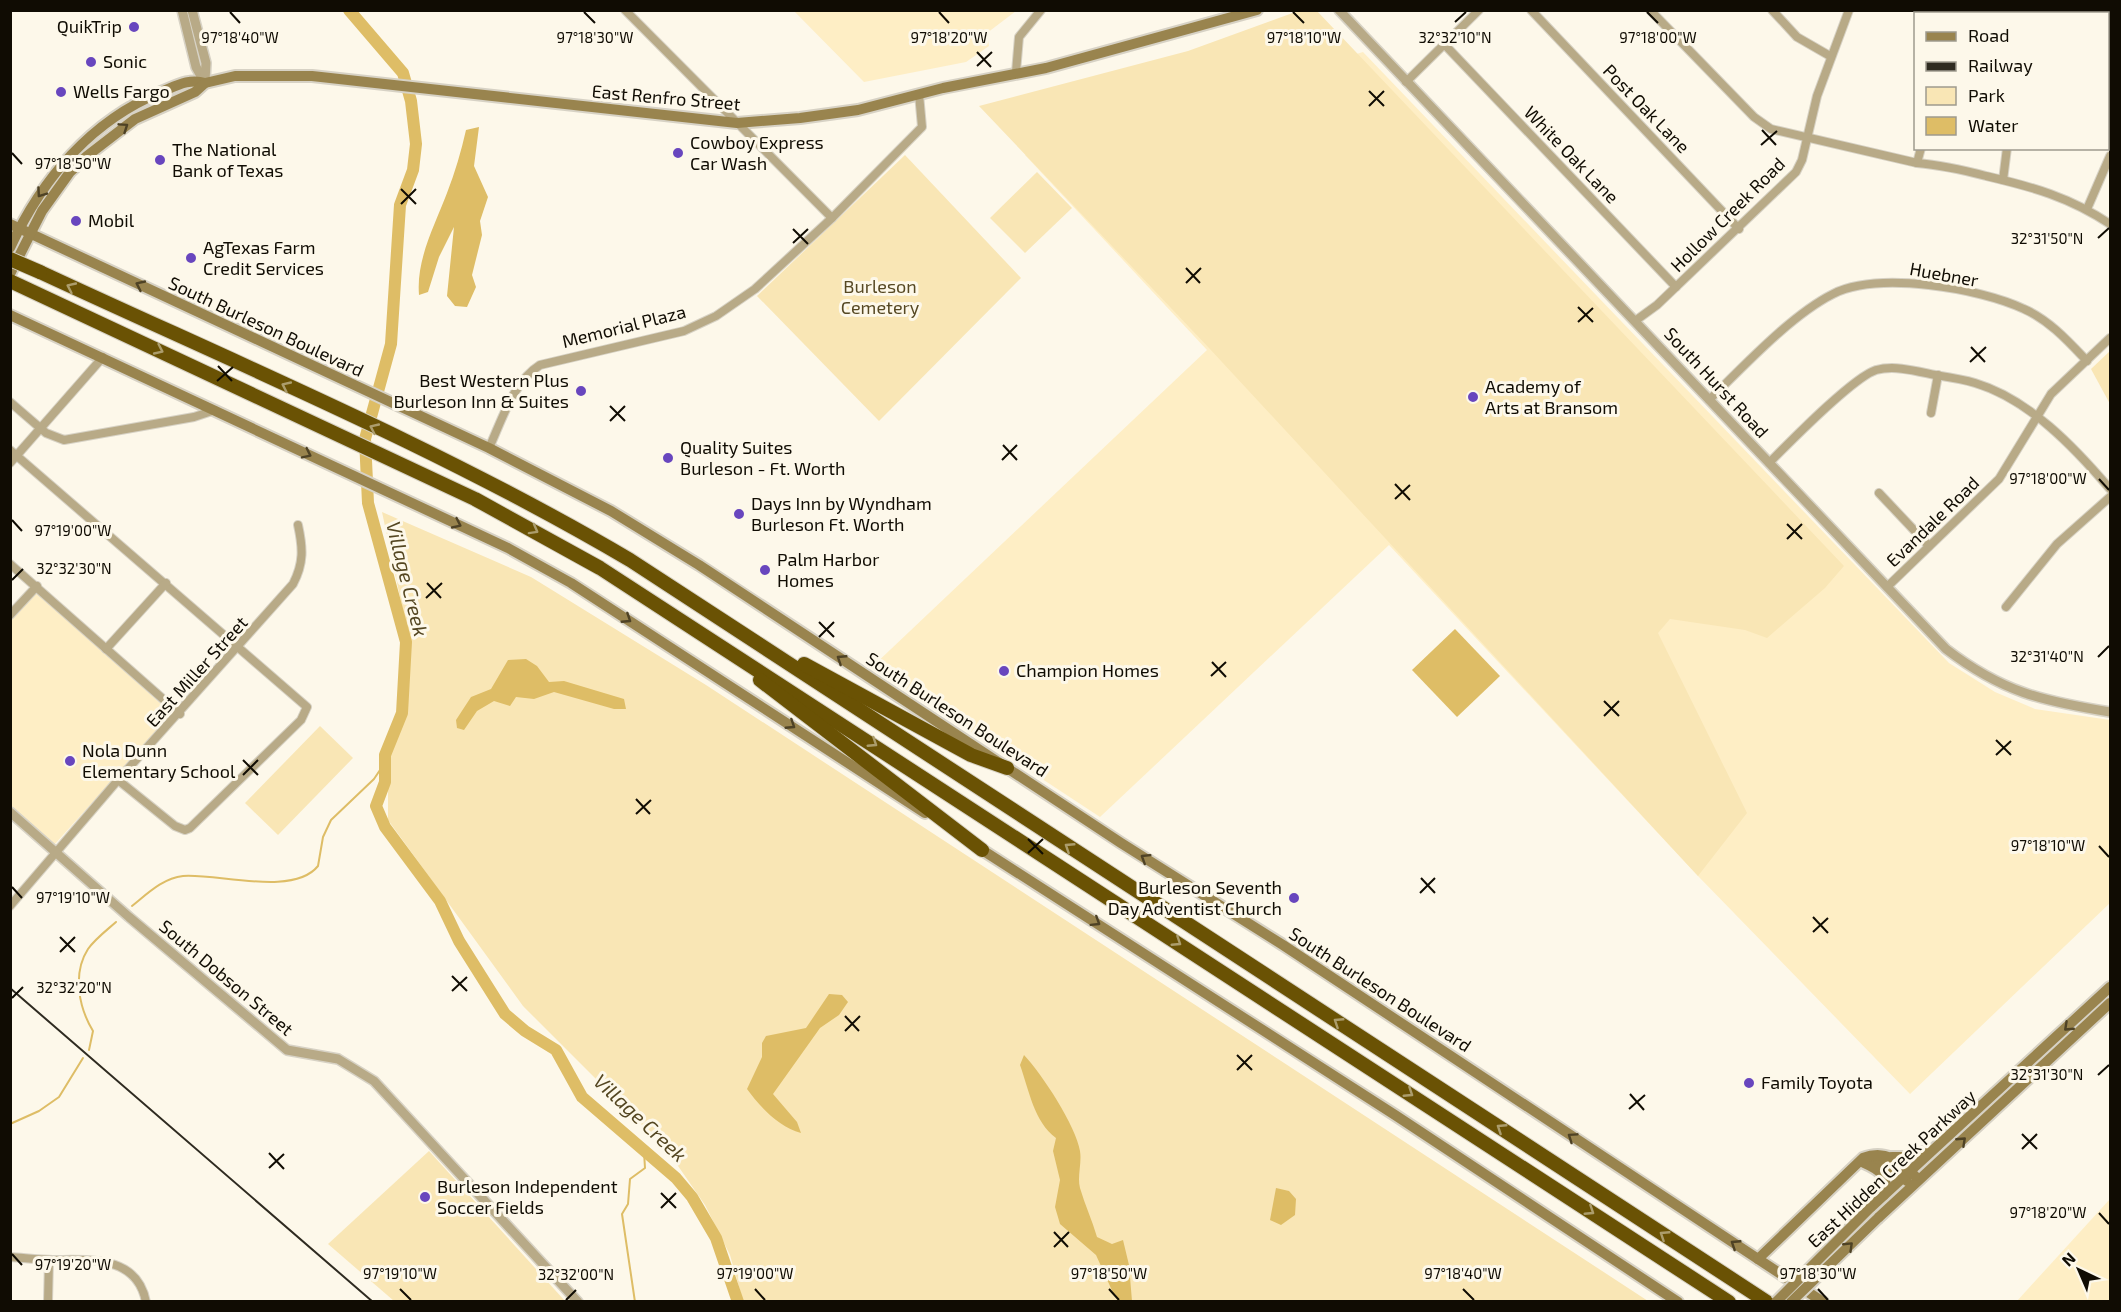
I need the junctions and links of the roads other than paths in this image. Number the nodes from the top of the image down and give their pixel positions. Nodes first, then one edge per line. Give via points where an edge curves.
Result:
1 (182, 10) edge
2 (192, 10) edge
3 (625, 10) edge
4 (1041, 10) edge
5 (1257, 10) edge
6 (1339, 10) edge
7 (1479, 10) edge
8 (1531, 10) edge
9 (1650, 10) edge
10 (1772, 10) edge
11 (1849, 10) edge
12 (1444, 44) junction
13 (1830, 56) junction
14 (1016, 72) junction
15 (1406, 82) junction
16 (205, 83) junction
17 (919, 94) junction
18 (738, 123) junction
19 (104, 124) junction
20 (1808, 139) junction
21 (1920, 150) edge
22 (2007, 150) edge
23 (2110, 156) edge
24 (1917, 163) junction
25 (70, 172) junction
26 (2003, 180) junction
27 (2087, 209) junction
28 (832, 218) junction
29 (2110, 224) edge
30 (15, 226) edge
31 (1739, 229) junction
32 (31, 232) junction
33 (10, 248) edge
34 (10, 258) edge
35 (10, 274) edge
36 (10, 281) edge
37 (1676, 286) junction
38 (10, 315) edge
39 (1635, 321) junction
40 (2110, 338) edge
41 (103, 357) junction
42 (2087, 361) junction
43 (1938, 375) junction
44 (1709, 400) junction
45 (10, 402) edge
46 (214, 410) junction
47 (1930, 413) dead end
48 (2037, 417) junction
49 (41, 429) junction
50 (489, 448) junction
51 (10, 450) edge
52 (18, 456) junction
53 (10, 463) edge
54 (1769, 463) junction
55 (2110, 489) edge
56 (1879, 493) dead end
57 (2110, 497) edge
58 (298, 525) dead end
59 (1929, 546) junction
60 (10, 564) edge
61 (166, 583) junction
62 (37, 586) junction
63 (1887, 587) junction
64 (2006, 607) dead end
65 (10, 615) edge
66 (717, 617) junction
67 (700, 631) junction
68 (239, 647) junction
69 (106, 650) junction
70 (2110, 712) edge
71 (180, 714) junction
72 (1007, 768) junction
73 (118, 780) junction
74 (10, 812) edge
75 (982, 850) junction
76 (55, 852) junction
77 (10, 906) edge
78 (2110, 987) edge
79 (2110, 1003) edge
80 (1972, 1117) junction
81 (1892, 1157) junction
82 (1859, 1161) junction
83 (1907, 1174) junction
84 (1916, 1184) junction
85 (1883, 1196) junction
86 (10, 1257) edge
87 (1758, 1259) junction
88 (49, 1260) junction
89 (48, 1302) edge
90 (146, 1302) edge
91 (578, 1302) edge
92 (1678, 1302) edge
93 (1730, 1302) edge
94 (1767, 1302) edge
95 (1776, 1302) edge
96 (1791, 1302) edge
97 (1823, 1302) edge

1 - 16 street via 196,67
2 - 16 street via 206,63
3 - 18 street
4 - 14 street via 1019,37
5 - 14 main road, East Renfro Street via 1172,36
6 - 15 street, South Hurst Road
7 - 12 street
8 - 31 street, Post Oak Lane
9 - 20 street via 1754,117 1771,129
10 - 13 street via 1797,37
11 - 13 street, Hollow Creek Road
12 - 15 street
12 - 37 street, White Oak Lane
13 - 20 street, Hollow Creek Road
14 - 17 main road, East Renfro Street
15 - 39 street, South Hurst Road
16 - 18 main road, East Renfro Street via 270,74
16 - 19 main road, East Renfro Street via 184,83 137,103
25 -> 16 main road, East Renfro Street via 135,119 195,92
17 - 18 main road, East Renfro Street via 858,110
17 - 28 street, Memorial Plaza via 922,127
18 - 28 street
19 - 25 main road via 104,132 72,164
19 -> 30 main road, East Renfro Street via 68,157
20 - 24 street
20 - 31 street, Hollow Creek Road via 1796,172
21 - 24 street
22 - 26 street
23 - 27 street
24 - 26 street
25 - 32 main road, East Renfro Street
26 - 27 street via 2036,187
27 - 29 street
28 - 50 street, Memorial Plaza via 755,288 716,316 684,331 549,361 532,369 517,389
30 - 32 main road, South Burleson Boulevard
30 - 33 main road, East Renfro Street
31 - 37 street, Hollow Creek Road
32 - 35 main road, East Renfro Street
50 -> 32 main road, South Burleson Boulevard
66 -> 34 highway, bridge via 588,535 408,444
36 -> 67 highway via 475,499 562,545
37 - 39 street, Hollow Creek Road
38 - 41 main road
39 - 44 street, South Hurst Road
40 - 42 street, Evandale Road
41 - 46 main road
41 - 49 street
42 - 44 street, Huebner via 2058,330 2024,309 1988,297 1917,283 1860,285 1833,293 1801,315
42 - 48 street, Evandale Road via 2051,394
43 - 47 street
43 - 48 street via 1976,383
43 - 54 street via 1896,368 1875,370 1855,383
44 - 54 street, South Hurst Road
45 - 49 street
46 - 49 street via 79,438 58,439
46 -> 75 main road via 508,548 571,583
48 - 55 street via 2074,449
48 - 59 street, Evandale Road via 1999,479
49 - 52 street
72 -> 50 main road, South Burleson Boulevard via 699,565 611,512
51 - 52 street
52 - 53 street
52 - 61 street
54 - 63 street, South Hurst Road
56 - 59 street
57 - 64 street via 2057,544
58 - 68 street, East Miller Street via 303,550 297,577
59 - 63 street, Evandale Road
60 - 62 street
61 - 68 street
61 - 69 street
62 - 65 street
62 - 69 street
63 - 70 street, South Hurst Road via 1946,649 1990,679 2039,699
66 - 72 highway via 971,755
94 -> 66 highway
67 - 75 highway
67 -> 93 highway
68 - 71 street, East Miller Street
68 - 73 street via 307,706 301,720 186,830 175,826
69 - 71 street
71 - 73 street, East Miller Street
87 -> 72 main road, South Burleson Boulevard
73 - 76 street, East Miller Street
74 - 76 street, South Dobson Street
75 -> 92 main road
76 - 77 street, East Miller Street
76 - 91 street, South Dobson Street via 287,1050 338,1059 374,1081
78 -> 80 main road, East Hidden Creek Parkway
84 -> 79 main road, East Hidden Creek Parkway
80 - 81 main road via 1962,1120 1921,1155
80 - 83 main road, East Hidden Creek Parkway
81 - 82 main road via 1875,1154
81 - 83 main road
82 - 83 main road via 1883,1162
82 - 85 main road via 1884,1175 1887,1181
82 - 87 main road
83 - 84 main road
83 - 85 main road, East Hidden Creek Parkway
96 -> 84 main road, East Hidden Creek Parkway, bridge
85 - 95 main road, East Hidden Creek Parkway, bridge
86 - 88 street
87 - 97 main road, South Burleson Boulevard
88 - 89 street
88 - 90 street via 96,1259 116,1264 138,1281

